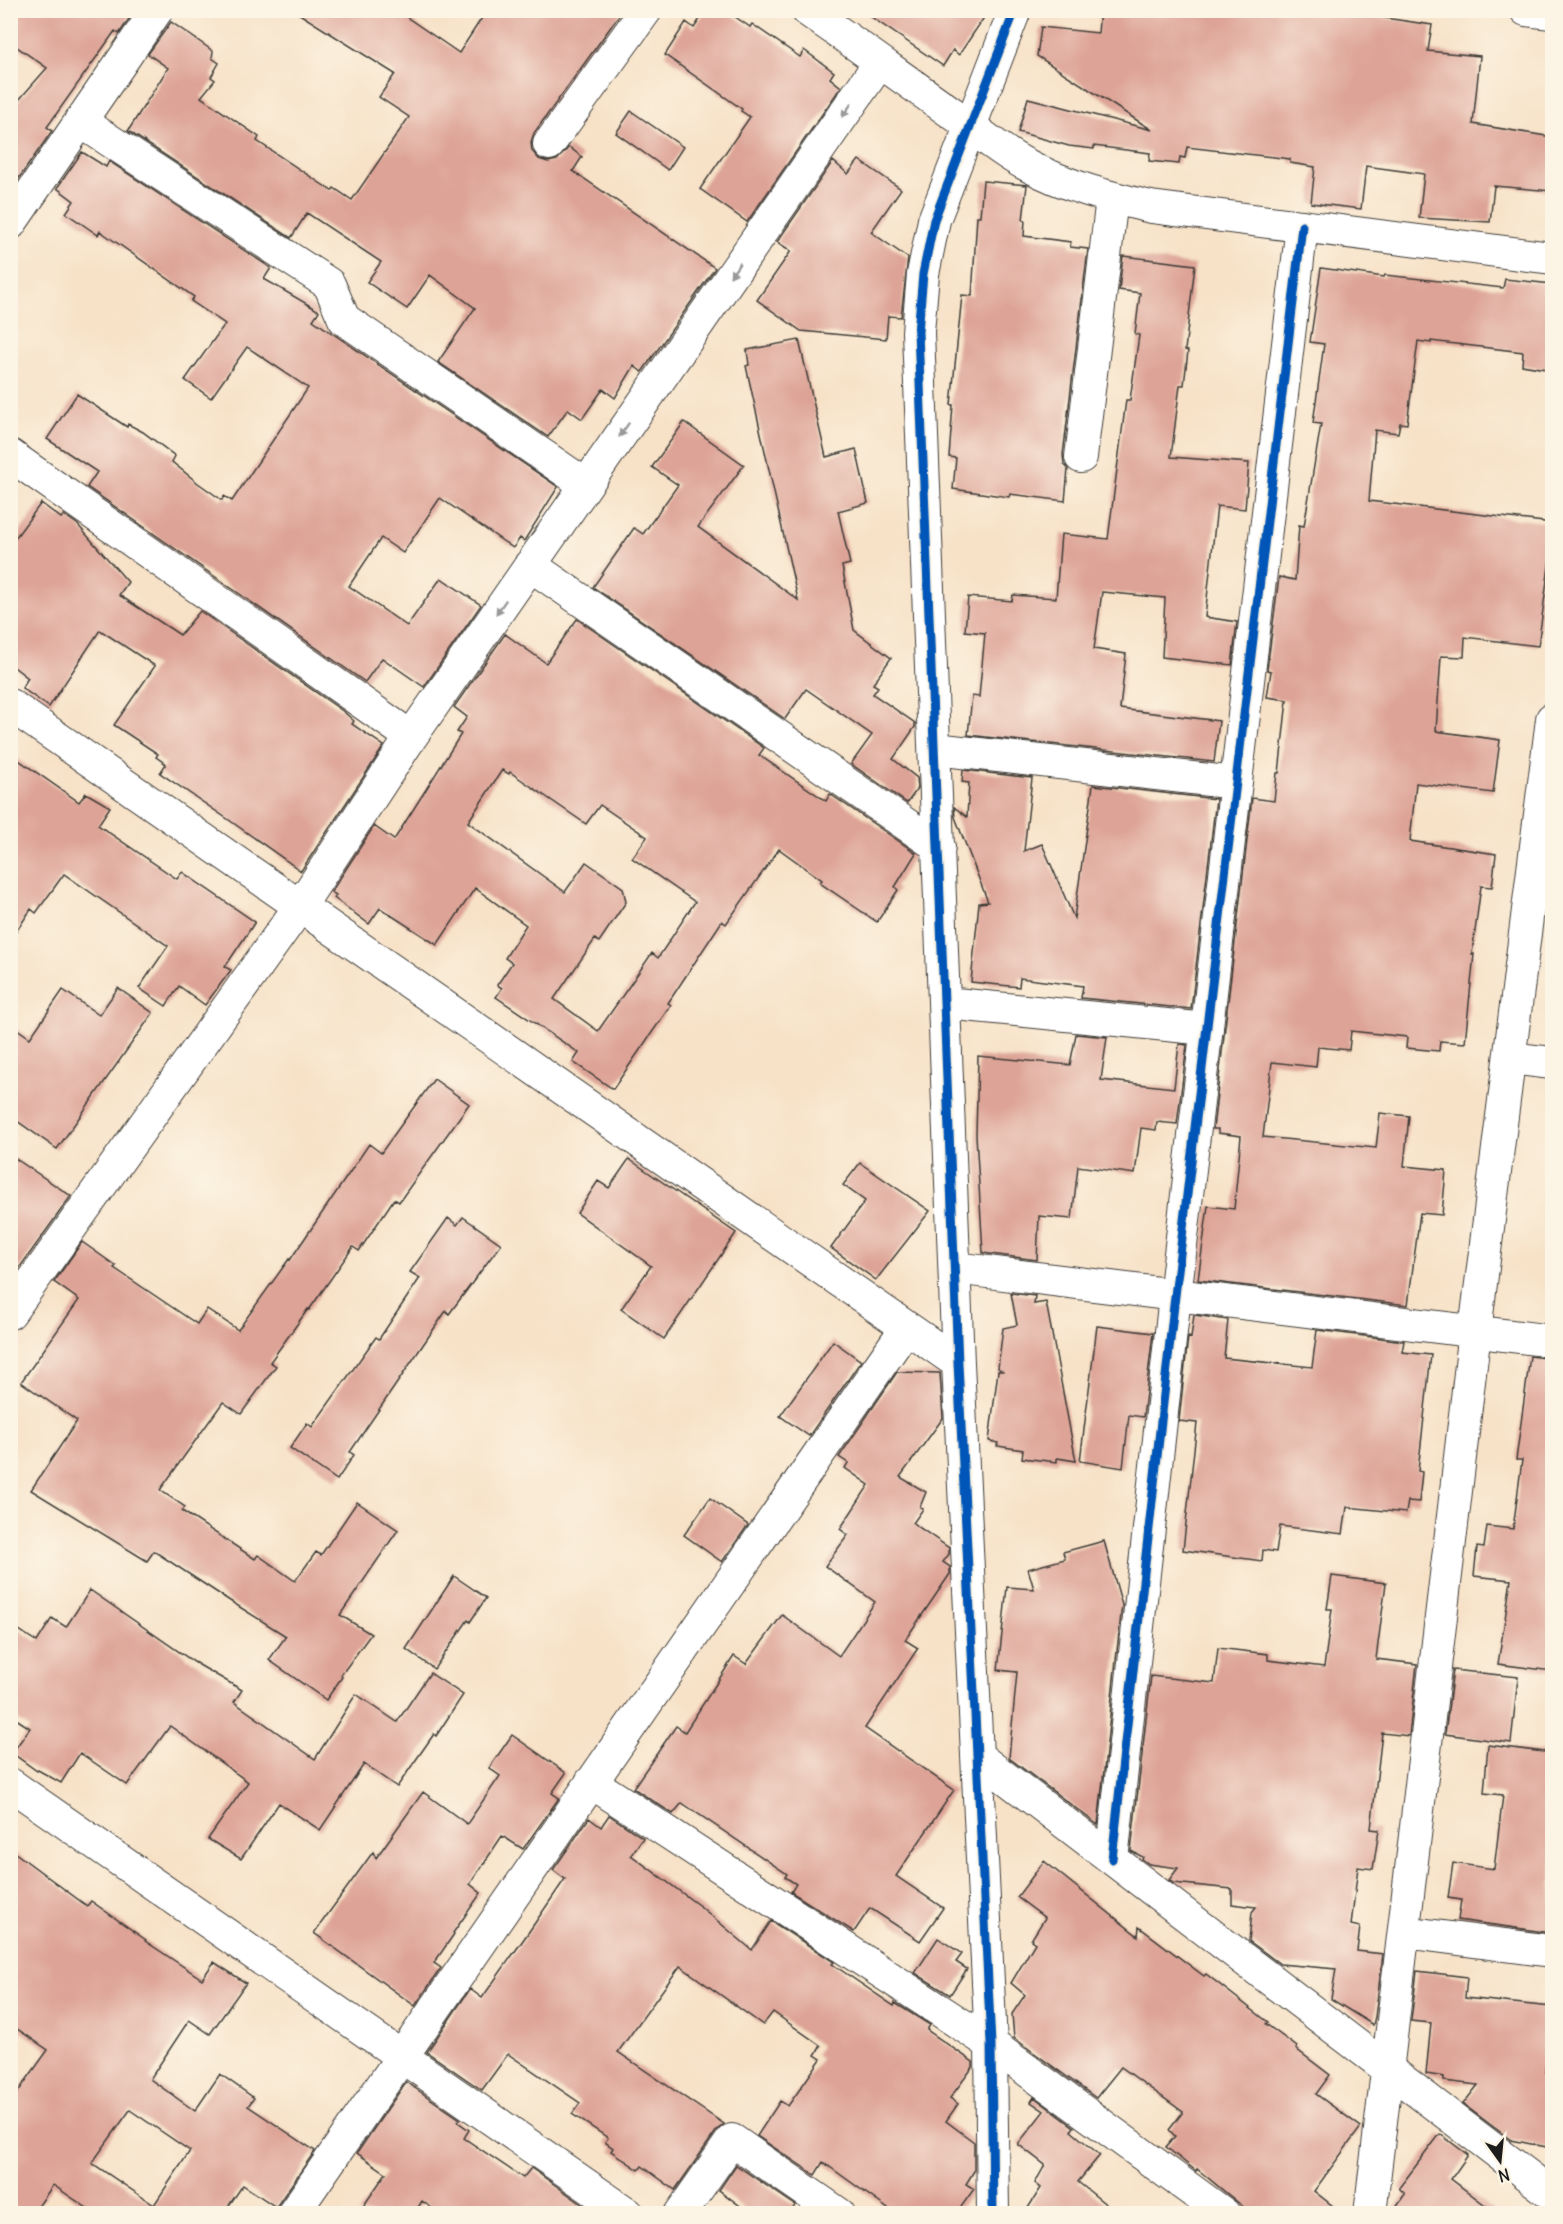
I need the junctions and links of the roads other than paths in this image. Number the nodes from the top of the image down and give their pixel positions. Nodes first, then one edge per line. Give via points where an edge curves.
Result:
1 (157, 10) edge
2 (646, 10) edge
3 (807, 10) edge
4 (1015, 10) edge
5 (1526, 10) edge
6 (1552, 14) edge
7 (880, 62) junction
8 (80, 121) junction
9 (970, 125) junction
10 (549, 144) dead end
11 (1112, 198) junction
12 (10, 224) edge
13 (1302, 226) junction
14 (1552, 258) edge
15 (10, 455) edge
16 (1081, 457) dead end
17 (586, 485) junction
18 (530, 566) junction
19 (10, 705) edge
20 (1552, 719) edge
21 (411, 737) junction
22 (935, 748) junction
23 (1236, 783) junction
24 (939, 847) junction
25 (300, 906) junction
26 (945, 1003) junction
27 (1207, 1029) junction
28 (1510, 1058) junction
29 (1552, 1063) edge
30 (956, 1268) junction
31 (1175, 1296) junction
32 (10, 1313) edge
33 (906, 1328) junction
34 (1475, 1331) junction
35 (1552, 1341) edge
36 (958, 1363) junction
37 (977, 1756) junction
38 (591, 1782) junction
39 (10, 1784) edge
40 (1112, 1859) junction
41 (1404, 1932) junction
42 (1552, 1951) edge
43 (991, 2044) junction
44 (402, 2056) junction
45 (1388, 2068) junction
46 (1552, 2194) edge
47 (293, 2214) edge
48 (628, 2214) edge
49 (680, 2214) edge
50 (839, 2214) edge
51 (993, 2214) edge
52 (1224, 2214) edge
53 (1370, 2214) edge

1 - 8 street
2 - 10 street
3 - 7 street
4 - 9 street
5 - 6 street
7 - 9 street
7 -> 17 street
8 - 12 street
8 - 17 street via 329,284 344,319
9 - 11 street via 997,148 1026,165
9 - 22 street via 934,220 923,274 918,332
11 - 13 street via 1151,207
11 - 16 street
13 - 14 street
13 - 23 street
15 - 21 street
17 - 18 street
18 -> 21 street
18 - 24 street
19 - 25 street
20 - 28 street
21 - 25 street
22 - 23 street
22 - 24 street
23 - 27 street
24 - 26 street
25 - 32 street
25 - 33 street
26 - 27 street
26 - 30 street
27 - 31 street
28 - 29 street
28 - 34 street
30 - 31 street
30 - 36 street
31 - 34 street
31 - 40 street
33 - 36 street
33 - 38 street
34 - 35 street
34 - 41 street
36 - 37 street
37 - 40 street
37 - 43 street
38 - 43 street
38 - 44 street
39 - 44 street
40 - 45 street
41 - 42 street
41 - 45 street
43 - 51 street
43 - 52 street
44 - 47 street
44 - 48 street
45 - 46 street
45 - 53 street
49 - 50 street via 732,2140

